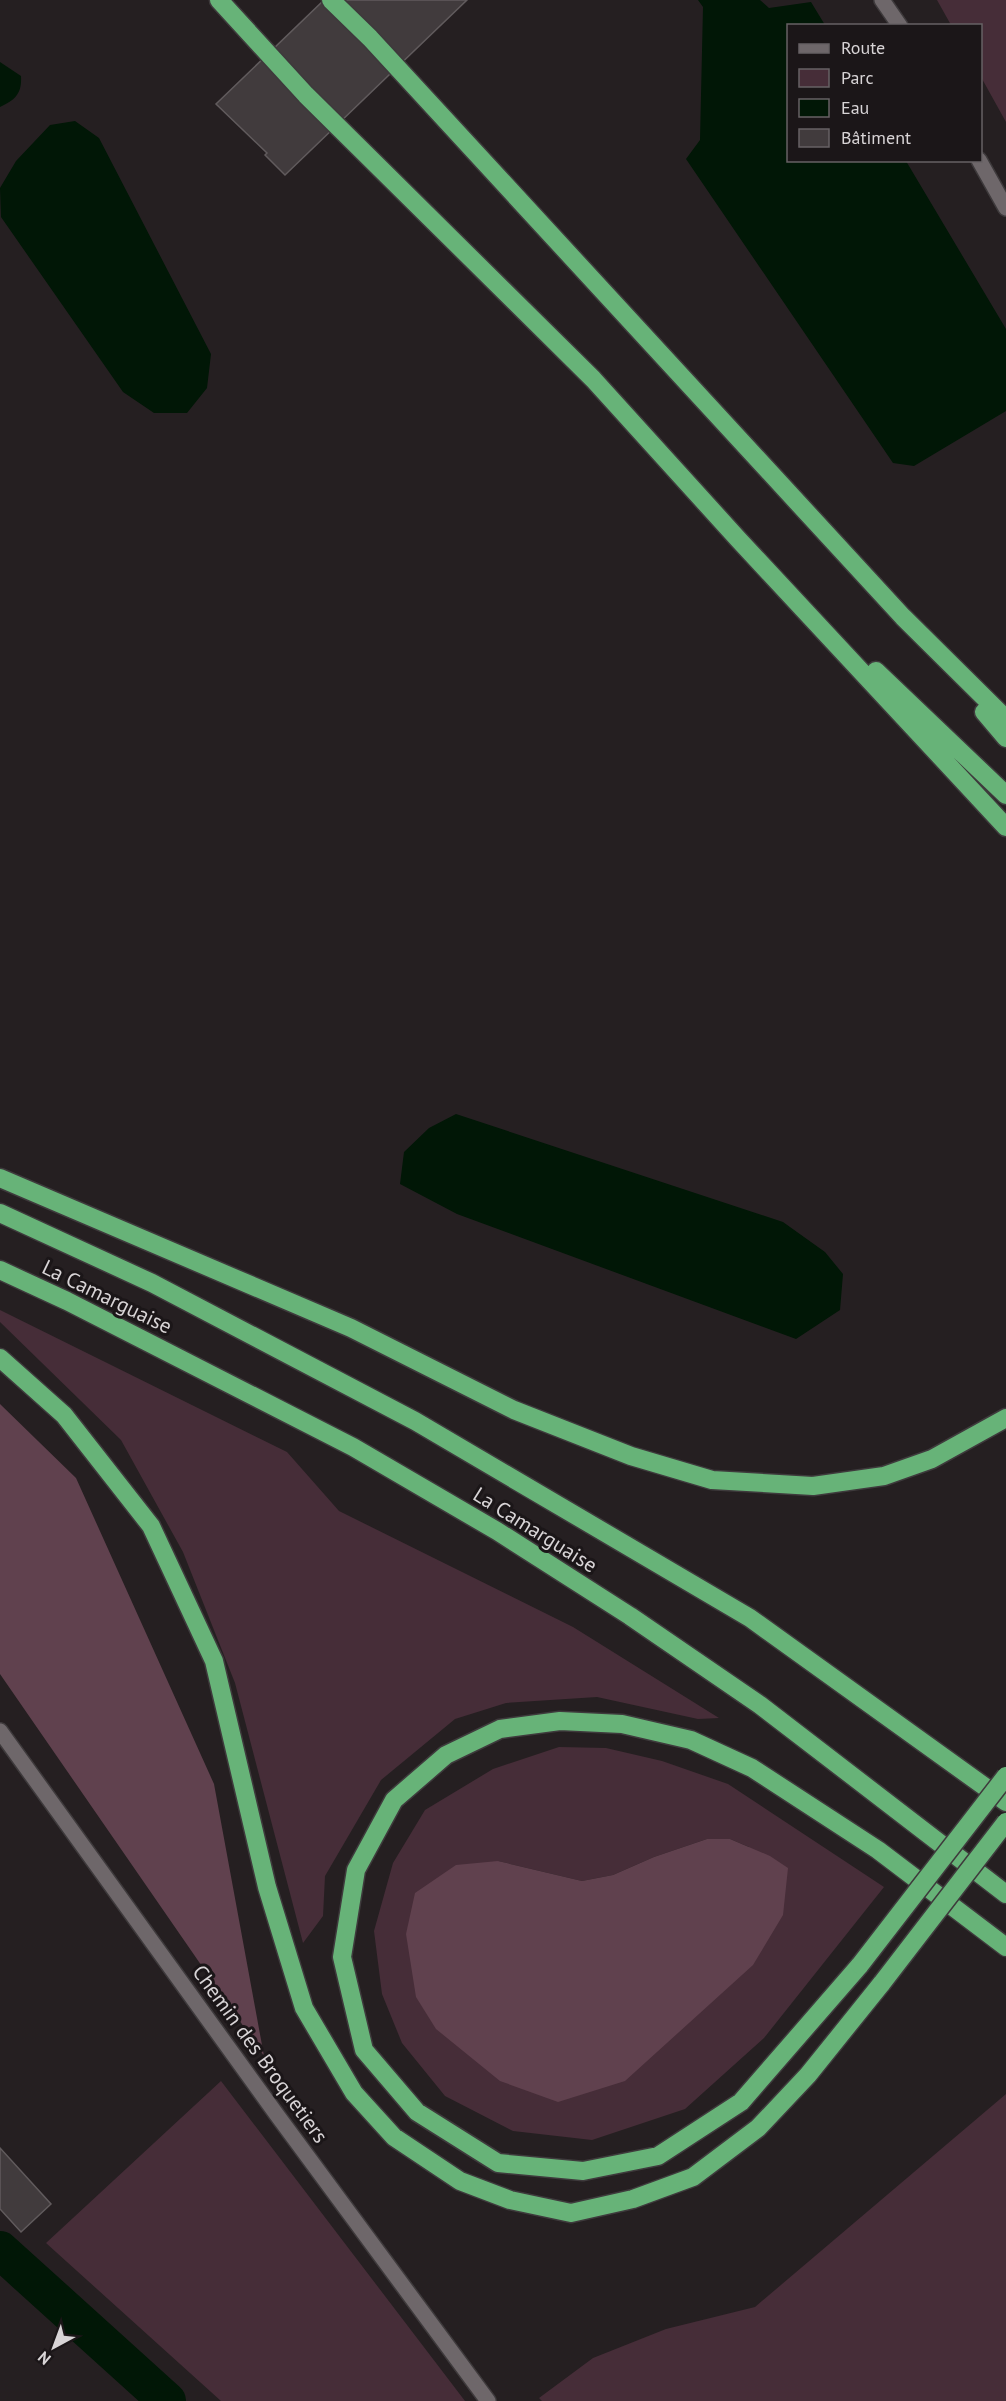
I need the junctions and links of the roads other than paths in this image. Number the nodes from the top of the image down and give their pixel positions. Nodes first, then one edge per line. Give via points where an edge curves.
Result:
1 (219, 0) edge
2 (332, 0) edge
3 (882, 0) edge
4 (899, 24) edge
5 (980, 162) edge
6 (1006, 208) edge
7 (738, 539) junction
8 (903, 617) junction
9 (1006, 719) edge
10 (1006, 738) edge
11 (1006, 795) edge
12 (1006, 827) edge
13 (0, 1178) edge
14 (0, 1213) edge
15 (0, 1270) edge
16 (0, 1358) edge
17 (1006, 1418) edge
18 (0, 1731) edge
19 (1006, 1776) edge
20 (1006, 1802) edge
21 (1006, 1822) edge
22 (1006, 1894) edge
23 (1006, 1947) edge
24 (488, 2401) edge

1 - 7 highway via 306,95 592,379
2 - 8 highway
3 - 4 street
5 - 6 street
7 - 11 highway
7 - 12 highway
8 - 9 highway
8 - 10 highway
13 - 17 highway via 351,1328 514,1410 631,1456 712,1480 813,1486 884,1476 932,1459
14 - 20 highway, La Camarguaise via 152,1283 415,1420 750,1618
15 - 22 highway, La Camarguaise via 353,1447 497,1532 760,1705
16 - 21 highway, bridge via 64,1415 151,1526 214,1661 267,1887 304,2008 354,2093 394,2137 459,2181 510,2200 571,2213 633,2199 693,2177 758,2128 808,2075
18 - 24 street, Chemin des Broquetiers
19 - 23 highway, bridge via 860,1965 741,2102 658,2156 583,2171 498,2163 417,2112 364,2050 342,1957 356,1870 394,1800 446,1755 489,1734 560,1721 622,1724 691,1740 752,1768 878,1850

